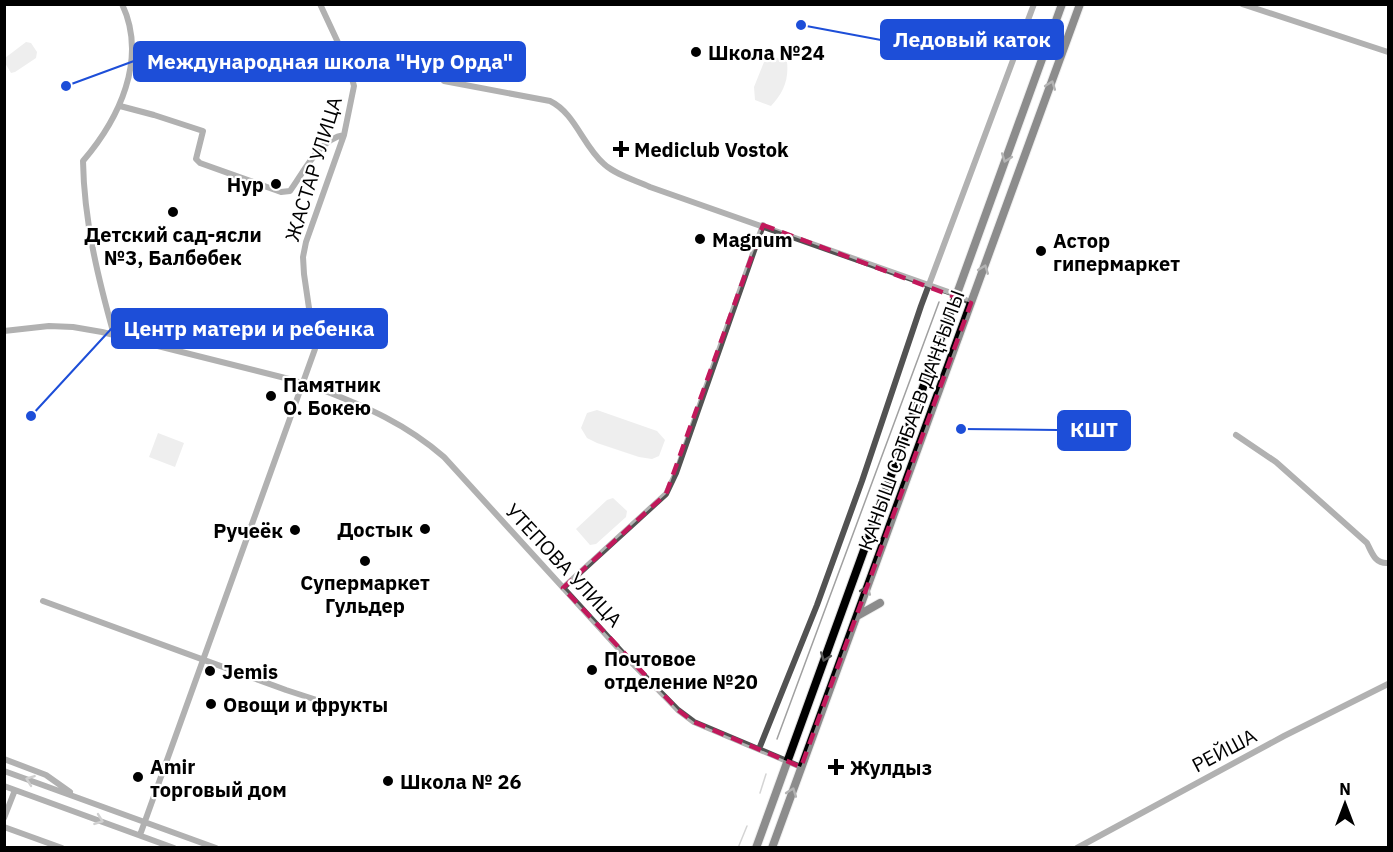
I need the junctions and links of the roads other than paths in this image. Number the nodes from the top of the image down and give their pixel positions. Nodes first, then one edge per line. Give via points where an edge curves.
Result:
1 (122, 4) edge
2 (320, 4) edge
3 (1034, 4) edge
4 (1062, 4) edge
5 (1080, 4) edge
6 (1242, 4) edge
7 (1389, 52) edge
8 (444, 81) dead end
9 (120, 106) junction
10 (344, 135) junction
11 (763, 225) junction
12 (928, 285) junction
13 (957, 295) junction
14 (971, 303) junction
15 (4, 331) edge
16 (114, 335) junction
17 (303, 384) junction
18 (1236, 435) dead end
19 (1389, 563) edge
20 (563, 588) junction
21 (43, 600) dead end
22 (880, 603) dead end
23 (857, 616) junction
24 (203, 660) junction
25 (1389, 684) edge
26 (329, 704) dead end
27 (759, 749) junction
28 (4, 759) edge
29 (787, 760) junction
30 (801, 767) junction
31 (4, 771) edge
32 (4, 786) edge
33 (15, 790) junction
34 (78, 798) junction
35 (4, 818) edge
36 (144, 822) junction
37 (4, 827) edge
38 (140, 835) junction
39 (62, 848) edge
40 (174, 848) edge
41 (216, 848) edge
42 (756, 848) edge
43 (772, 848) edge
44 (1077, 848) edge

1 - 9 street via 132,43
2 - 10 street, ЖАСТАР УЛИЦА via 354,86
3 - 12 street
4 -> 13 main road, ҚАНЫШ СӘТБАЕВ ДАҢҒЫЛЫ
14 -> 5 main road, ҚАНЫШ СӘТБАЕВ ДАҢҒЫЛЫ
6 - 7 street
8 - 11 street via 550,101 560,106 606,166 650,187
9 - 10 street via 203,131 195,159 200,163 281,192 290,191 334,136
9 - 16 street via 83,161 83,190 95,267
10 - 17 street, ЖАСТАР УЛИЦА via 303,257 315,349
11 - 12 street
11 - 20 street via 666,494
12 - 13 street
12 - 27 street via 862,481
13 - 14 street
13 -> 29 main road, ҚАНЫШ СӘТБАЕВ ДАҢҒЫЛЫ
23 -> 14 main road, ҚАНЫШ СӘТБАЕВ ДАҢҒЫЛЫ
15 - 16 street, УТЕПОВА УЛИЦА via 49,326
16 - 17 street, УТЕПОВА УЛИЦА
17 - 20 street, УТЕПОВА УЛИЦА via 378,413 412,431 444,457
17 - 24 street
18 - 19 street via 1276,462 1367,543 1375,558
20 - 27 street, УТЕПОВА УЛИЦА via 678,710 694,722
21 - 24 street
22 - 23 main road
23 - 30 main road, ҚАНЫШ СӘТБАЕВ ДАҢҒЫЛЫ
24 - 26 street
24 - 36 street
25 - 44 street, РЕЙША
27 - 29 street, УТЕПОВА УЛИЦА
28 - 34 street via 46,775
29 - 30 street, УТЕПОВА УЛИЦА
29 - 42 main road, ҚАНЫШ СӘТБАЕВ ДАҢҒЫЛЫ
43 -> 30 main road, ҚАНЫШ СӘТБАЕВ ДАҢҒЫЛЫ
34 -> 31 street
32 - 33 street
33 - 35 street
33 -> 38 street
34 - 36 street
36 - 38 street
36 - 41 street
37 - 39 street
38 - 40 street

